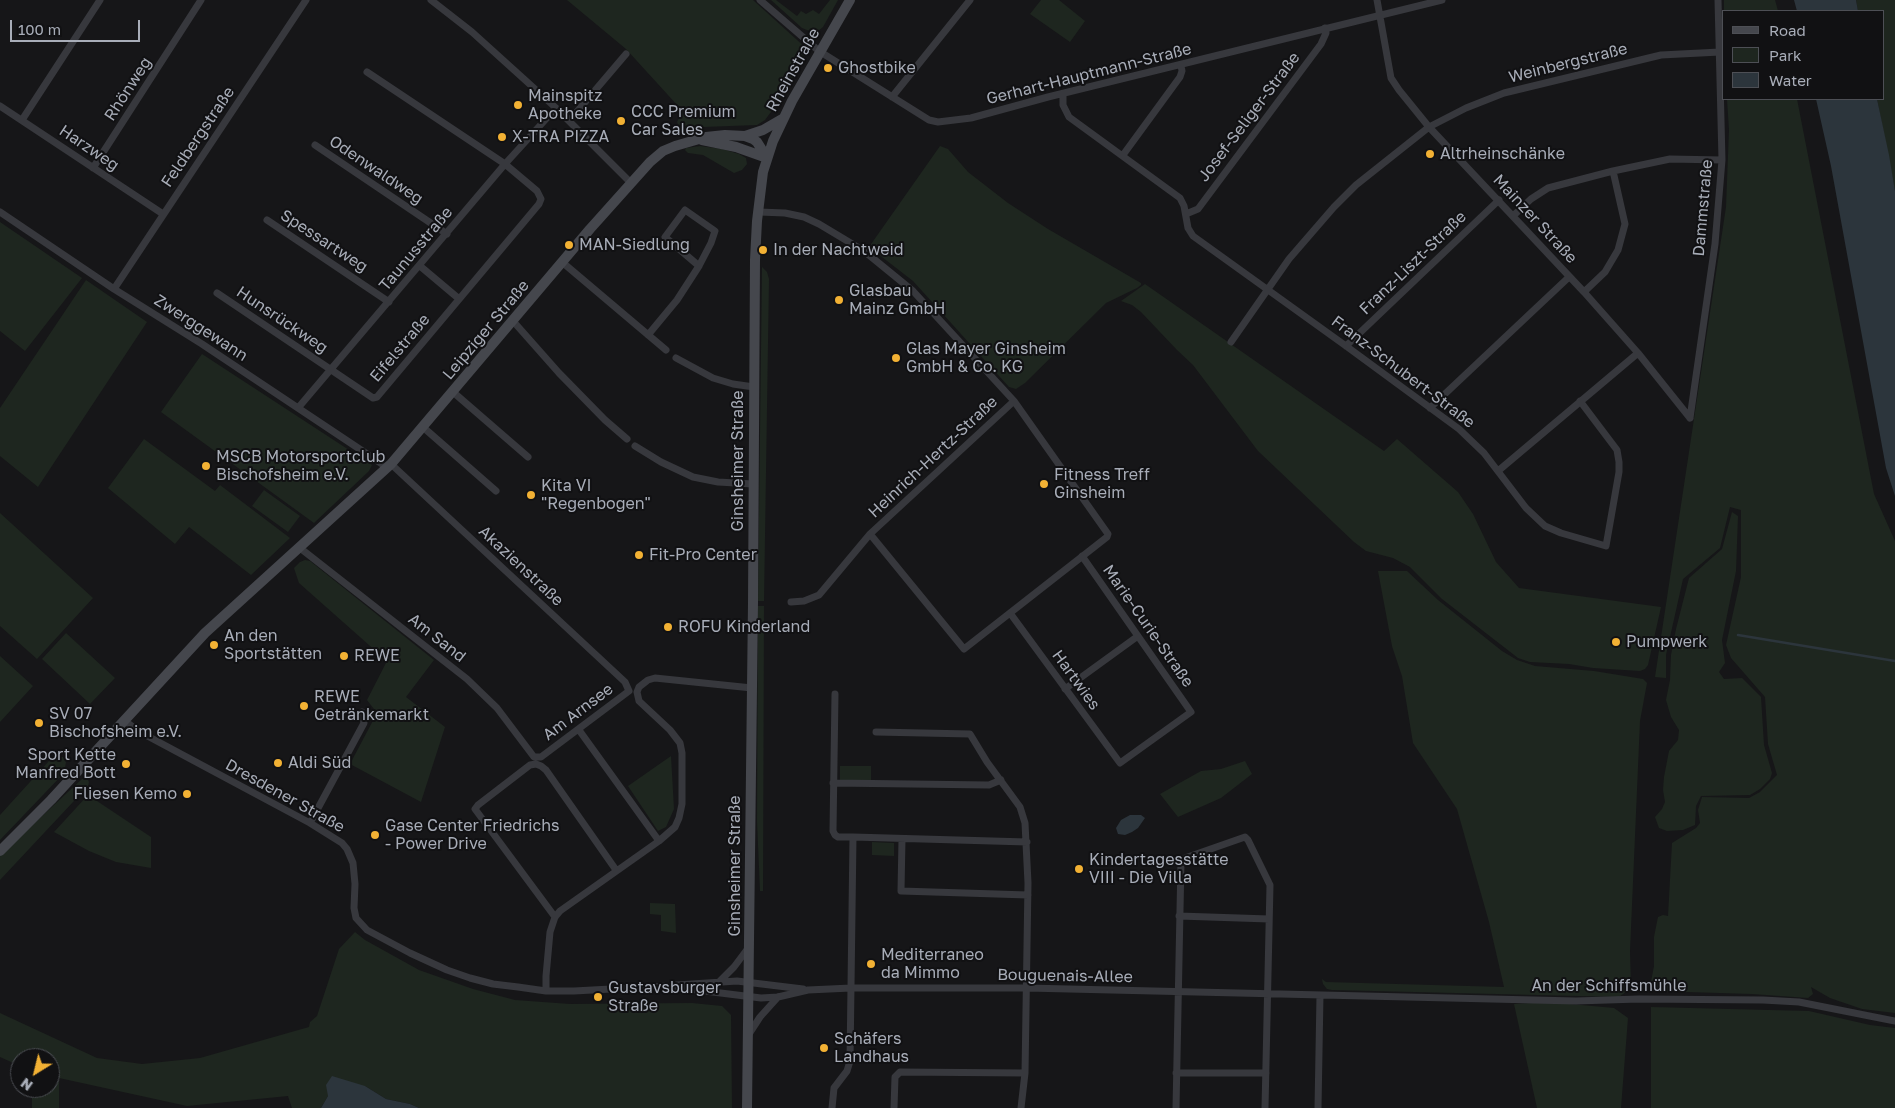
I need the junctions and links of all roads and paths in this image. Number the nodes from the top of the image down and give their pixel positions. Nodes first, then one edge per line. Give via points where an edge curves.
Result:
1 (100, 0) edge
2 (201, 0) edge
3 (306, 0) edge
4 (431, 0) edge
5 (760, 0) edge
6 (850, 0) edge
7 (970, 0) edge
8 (1377, 0) edge
9 (1442, 0) edge
10 (1718, 0) edge
11 (1380, 14) junction
12 (1325, 28) junction
13 (819, 51) junction
14 (1720, 52) junction
15 (626, 54) dead end
16 (1181, 65) junction
17 (367, 72) dead end
18 (1063, 94) junction
19 (892, 97) junction
20 (0, 106) edge
21 (556, 108) junction
22 (782, 119) junction
23 (22, 120) junction
24 (569, 121) junction
25 (1429, 127) junction
26 (745, 136) junction
27 (698, 140) junction
28 (315, 145) dead end
29 (1123, 155) junction
30 (767, 158) junction
31 (1722, 160) junction
32 (505, 164) junction
33 (93, 168) junction
34 (1613, 171) junction
35 (631, 183) junction
36 (1499, 200) junction
37 (0, 212) edge
38 (759, 212) junction
39 (163, 214) junction
40 (1186, 214) junction
41 (1513, 216) junction
42 (267, 220) dead end
43 (447, 234) junction
44 (562, 262) junction
45 (420, 266) junction
46 (699, 266) junction
47 (1569, 277) junction
48 (114, 289) junction
49 (1268, 289) junction
50 (1584, 292) junction
51 (217, 293) dead end
52 (458, 298) junction
53 (389, 302) junction
54 (513, 320) junction
55 (648, 335) junction
56 (1231, 342) dead end
57 (1346, 346) junction
58 (666, 350) dead end
59 (1638, 353) junction
60 (676, 358) dead end
61 (332, 370) junction
62 (754, 387) junction
63 (453, 392) junction
64 (1014, 401) junction
65 (1580, 401) junction
66 (298, 408) junction
67 (1430, 408) junction
68 (1690, 418) joint
69 (424, 428) junction
70 (627, 439) dead end
71 (635, 446) dead end
72 (528, 457) dead end
73 (390, 466) junction
74 (1498, 471) junction
75 (753, 484) junction
76 (496, 491) dead end
77 (870, 534) junction
78 (300, 548) junction
79 (1082, 556) junction
80 (791, 602) dead end
81 (1010, 613) junction
82 (1138, 636) junction
83 (752, 688) junction
84 (1065, 688) junction
85 (628, 691) joint
86 (834, 694) dead end
87 (362, 712) dead end
88 (125, 721) junction
89 (579, 730) junction
90 (876, 732) dead end
91 (544, 755) joint
92 (1120, 763) joint
93 (1001, 780) junction
94 (833, 783) junction
95 (310, 823) junction
96 (853, 837) junction
97 (902, 839) junction
98 (659, 841) junction
99 (1028, 842) junction
100 (0, 851) edge
101 (616, 870) junction
102 (1028, 895) junction
103 (1179, 916) junction
104 (555, 917) junction
105 (1269, 919) junction
106 (750, 946) junction
107 (720, 981) junction
108 (749, 982) junction
109 (664, 986) junction
110 (851, 988) junction
111 (1027, 988) junction
112 (808, 990) junction
113 (546, 991) junction
114 (1178, 992) junction
115 (1266, 993) junction
116 (1320, 994) junction
117 (748, 997) junction
118 (778, 997) junction
119 (1895, 1021) edge
120 (748, 1037) junction
121 (1176, 1073) junction
122 (1266, 1073) junction
123 (1025, 1074) junction
124 (747, 1108) edge
125 (832, 1108) edge
126 (894, 1108) edge
127 (1021, 1108) edge
128 (1176, 1108) edge
129 (1265, 1108) edge
130 (1318, 1108) edge

1 - 23 street
2 - 33 street, Rhönweg
3 - 39 street, Feldbergstraße
4 - 21 street via 472,32
5 - 13 street, Gerhart-Hauptmann-Straße
6 - 13 main road, Rheinstraße
7 - 19 street
8 - 11 street, Mainzer Straße
9 - 11 street, Gerhart-Hauptmann-Straße
10 - 14 street, Dammstraße
11 - 12 street, Gerhart-Hauptmann-Straße
11 - 25 street, Mainzer Straße via 1391,78
12 - 16 street, Gerhart-Hauptmann-Straße
12 - 40 street, Josef-Seliger-Straße via 1321,44 1198,209
13 - 19 street, Gerhart-Hauptmann-Straße
13 - 22 main road, Rheinstraße
14 - 25 street, Weinbergstraße via 1661,55 1504,93
14 - 31 street, Dammstraße
15 - 24 street
16 - 18 street, Gerhart-Hauptmann-Straße
16 - 29 street via 1180,77
17 - 32 street
18 - 19 street, Gerhart-Hauptmann-Straße via 972,118 938,122 929,120
18 - 29 street, Franz-Schubert-Straße via 1063,105 1069,117
20 - 23 street, Harzweg
21 - 24 street
21 - 32 street, Taunusstraße
22 - 26 main road
22 - 30 main road, Rheinstraße
23 - 33 street, Harzweg
24 - 35 street
25 - 36 street, Mainzer Straße
25 - 49 street, Weinbergstraße via 1356,185 1334,207
26 - 27 main road, Leipziger Straße via 714,135
26 - 30 main road via 757,142
27 - 30 main road, Leipziger Straße
27 - 35 main road, Leipziger Straße via 663,152
28 - 43 street, Odenwaldweg
29 - 40 street, Franz-Schubert-Straße via 1180,198
30 - 38 main road, Ginsheimer Straße
31 - 34 street via 1670,159
31 - 68 street, Dammstraße via 1715,244
32 - 43 street, Taunusstraße
32 - 52 street, Eifelstraße via 537,191 541,199
33 - 39 street, Harzweg
34 - 41 street via 1548,188
34 - 50 street via 1625,224 1618,250 1605,272
35 - 44 main road, Leipziger Straße
36 - 41 street, Mainzer Straße
36 - 57 street, Franz-Liszt-Straße
37 - 48 street, Zwerggewann
38 - 62 main road, Ginsheimer Straße via 755,260
38 - 64 street via 804,217 864,251 913,291
39 - 48 street, Feldbergstraße
40 - 49 street, Franz-Schubert-Straße via 1193,236
41 - 47 street, Mainzer Straße
42 - 53 street, Spessartweg
43 - 45 street, Taunusstraße
44 - 54 main road, Leipziger Straße
44 - 55 street
45 - 52 street
45 - 53 street, Taunusstraße
46 - 46 street via 715,231 685,210 664,237
46 - 55 street via 677,300
47 - 50 street, Mainzer Straße
47 - 67 street
48 - 66 street, Zwerggewann
49 - 56 street, Weinbergstraße
49 - 57 street, Franz-Schubert-Straße
50 - 59 street, Mainzer Straße
51 - 61 street, Hunsrückweg
52 - 61 street, Eifelstraße via 377,397 373,398
53 - 61 street, Taunusstraße
54 - 63 main road, Leipziger Straße
54 - 70 street via 559,373
55 - 58 street
57 - 67 street, Franz-Schubert-Straße
59 - 65 street
59 - 68 street, Mainzer Straße
60 - 62 street via 713,378
61 - 66 street, Taunusstraße
62 - 75 main road, Ginsheimer Straße
63 - 69 main road, Leipziger Straße
63 - 72 street
64 - 77 street, Heinrich-Hertz-Straße
64 - 79 street via 1108,534
65 - 74 street
65 - 74 street, Franz-Schubert-Straße via 1617,450 1619,462 1606,546 1545,526 1526,508
66 - 73 street, Zwerggewann
67 - 74 street, Franz-Schubert-Straße via 1459,429
69 - 73 main road, Leipziger Straße
69 - 76 street
71 - 75 street via 693,477
73 - 78 main road, Leipziger Straße
73 - 85 street, Akazienstraße via 625,682
75 - 83 main road, Ginsheimer Straße
77 - 80 street, Heinrich-Hertz-Straße via 819,595
77 - 81 street, Heinrich-Hertz-Straße via 964,648
78 - 88 main road, Leipziger Straße via 206,633
78 - 91 street, Am Sand via 466,679 497,708 531,755 537,758
79 - 81 street
79 - 82 street, Marie-Curie-Straße
81 - 84 street, Hartwies
82 - 84 street
82 - 92 street, Marie-Curie-Straße via 1191,712
83 - 98 street via 655,678 643,683 637,692 639,701 680,743 682,753 679,818 675,827
83 - 106 main road, Ginsheimer Straße
84 - 92 street, Hartwies
85 - 89 street, Am Arnsee
86 - 94 street
87 - 95 street via 364,724
88 - 95 street, Dresdener Straße
88 - 100 main road, Leipziger Straße
89 - 91 street, Am Arnsee
89 - 98 street
90 - 93 street via 970,734
93 - 94 street via 988,785
93 - 99 street via 1020,806
94 - 96 street via 834,835
95 - 113 street, Dresdener Straße via 347,849 353,863 355,913 368,930 410,953 470,978
96 - 97 street
96 - 110 street
97 - 99 street
97 - 102 street via 901,891
98 - 101 street
99 - 102 street
101 - 104 street
101 - 104 street, Am Arnsee via 546,770 536,764 530,765 478,805 475,809
102 - 111 street
103 - 105 street
103 - 105 street via 1182,861 1245,837 1270,885
103 - 114 street
104 - 113 street via 550,932
105 - 115 street
106 - 107 street, Ginsheimer Straße
106 - 108 main road, Ginsheimer Straße
107 - 108 street, Dresdener Straße
107 - 109 street, Dresdener Straße
108 - 112 street, Bouguenais-Allee
108 - 117 main road, Ginsheimer Straße
109 - 113 street, Dresdener Straße
109 - 117 street, Dresdener Straße
110 - 111 street, Bouguenais-Allee
110 - 112 street, Bouguenais-Allee
110 - 125 street via 850,1061 847,1071 834,1088
111 - 114 street, Bouguenais-Allee
111 - 123 street
112 - 118 street, Bouguenais-Allee
114 - 115 street, Bouguenais-Allee
114 - 121 street
115 - 116 street, Bouguenais-Allee
115 - 122 street
116 - 119 street, An der Schiffsmühle via 1576,1001 1799,1002
116 - 130 street
117 - 118 street, Bouguenais-Allee
117 - 120 main road, Ginsheimer Straße
118 - 120 street
120 - 124 main road, Ginsheimer Straße
121 - 122 street
121 - 128 street
122 - 129 street
123 - 126 street via 900,1072 895,1077
123 - 127 street

